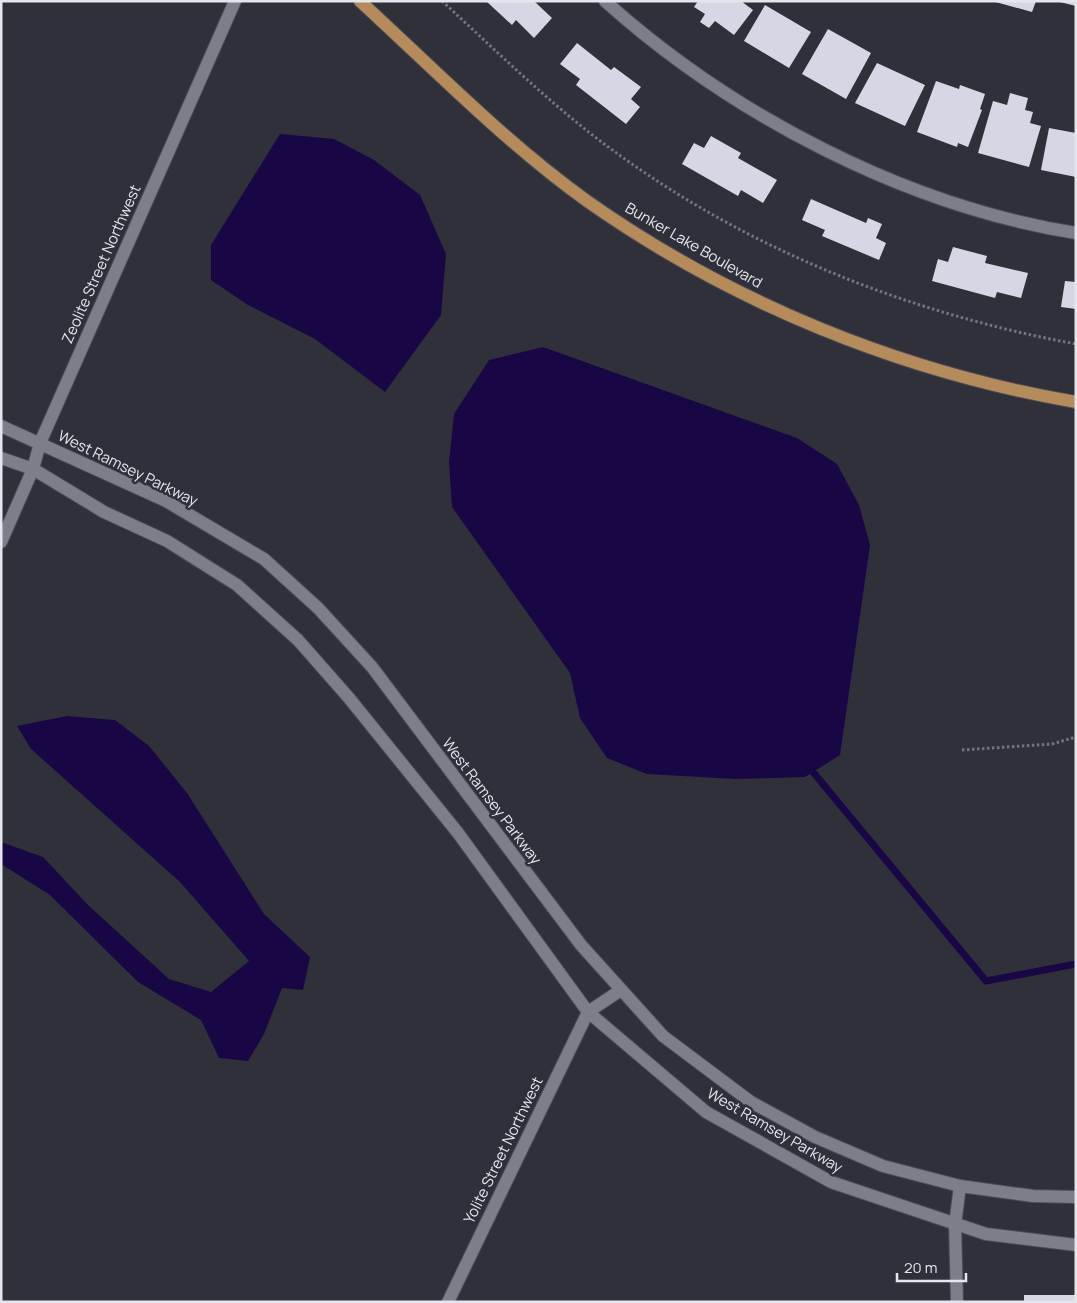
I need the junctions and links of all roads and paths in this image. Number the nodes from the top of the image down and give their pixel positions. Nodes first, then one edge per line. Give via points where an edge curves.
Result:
1 (235, 1) edge
2 (360, 1) edge
3 (442, 1) edge
4 (605, 1) edge
5 (1076, 233) edge
6 (1076, 344) edge
7 (1076, 402) edge
8 (1, 426) edge
9 (40, 443) junction
10 (1, 458) edge
11 (32, 469) junction
12 (1, 542) edge
13 (1076, 737) edge
14 (962, 750) dead end
15 (622, 990) junction
16 (588, 1012) junction
17 (960, 1186) junction
18 (1076, 1197) edge
19 (955, 1226) junction
20 (1076, 1245) edge
21 (448, 1302) edge
22 (957, 1302) edge

1 - 9 street, Zeolite Street Northwest
2 - 7 main road, Bunker Lake Boulevard via 536,161 587,201 696,268 755,300 850,341 949,374
3 - 6 path via 550,101 596,137 730,224 878,292 982,324
4 - 5 street via 632,26 732,97 829,151 950,201 1009,219
8 - 9 street, West Ramsey Parkway
9 - 11 street, Zeolite Street Northwest
9 - 15 street, West Ramsey Parkway via 166,501 264,560 318,608 372,667 581,945
10 - 11 street, West Ramsey Parkway
11 - 12 street, Zeolite Street Northwest
11 - 16 street, West Ramsey Parkway via 104,512 167,541 237,585 298,640 458,833
13 - 14 path via 1052,744
15 - 16 street
15 - 17 street, West Ramsey Parkway via 663,1036 751,1102 815,1136 883,1166
16 - 19 street, West Ramsey Parkway via 706,1112 831,1182
16 - 21 street, Yolite Street Northwest
17 - 18 street, West Ramsey Parkway via 1034,1196
17 - 19 street
19 - 20 street, West Ramsey Parkway via 986,1234
19 - 22 street

